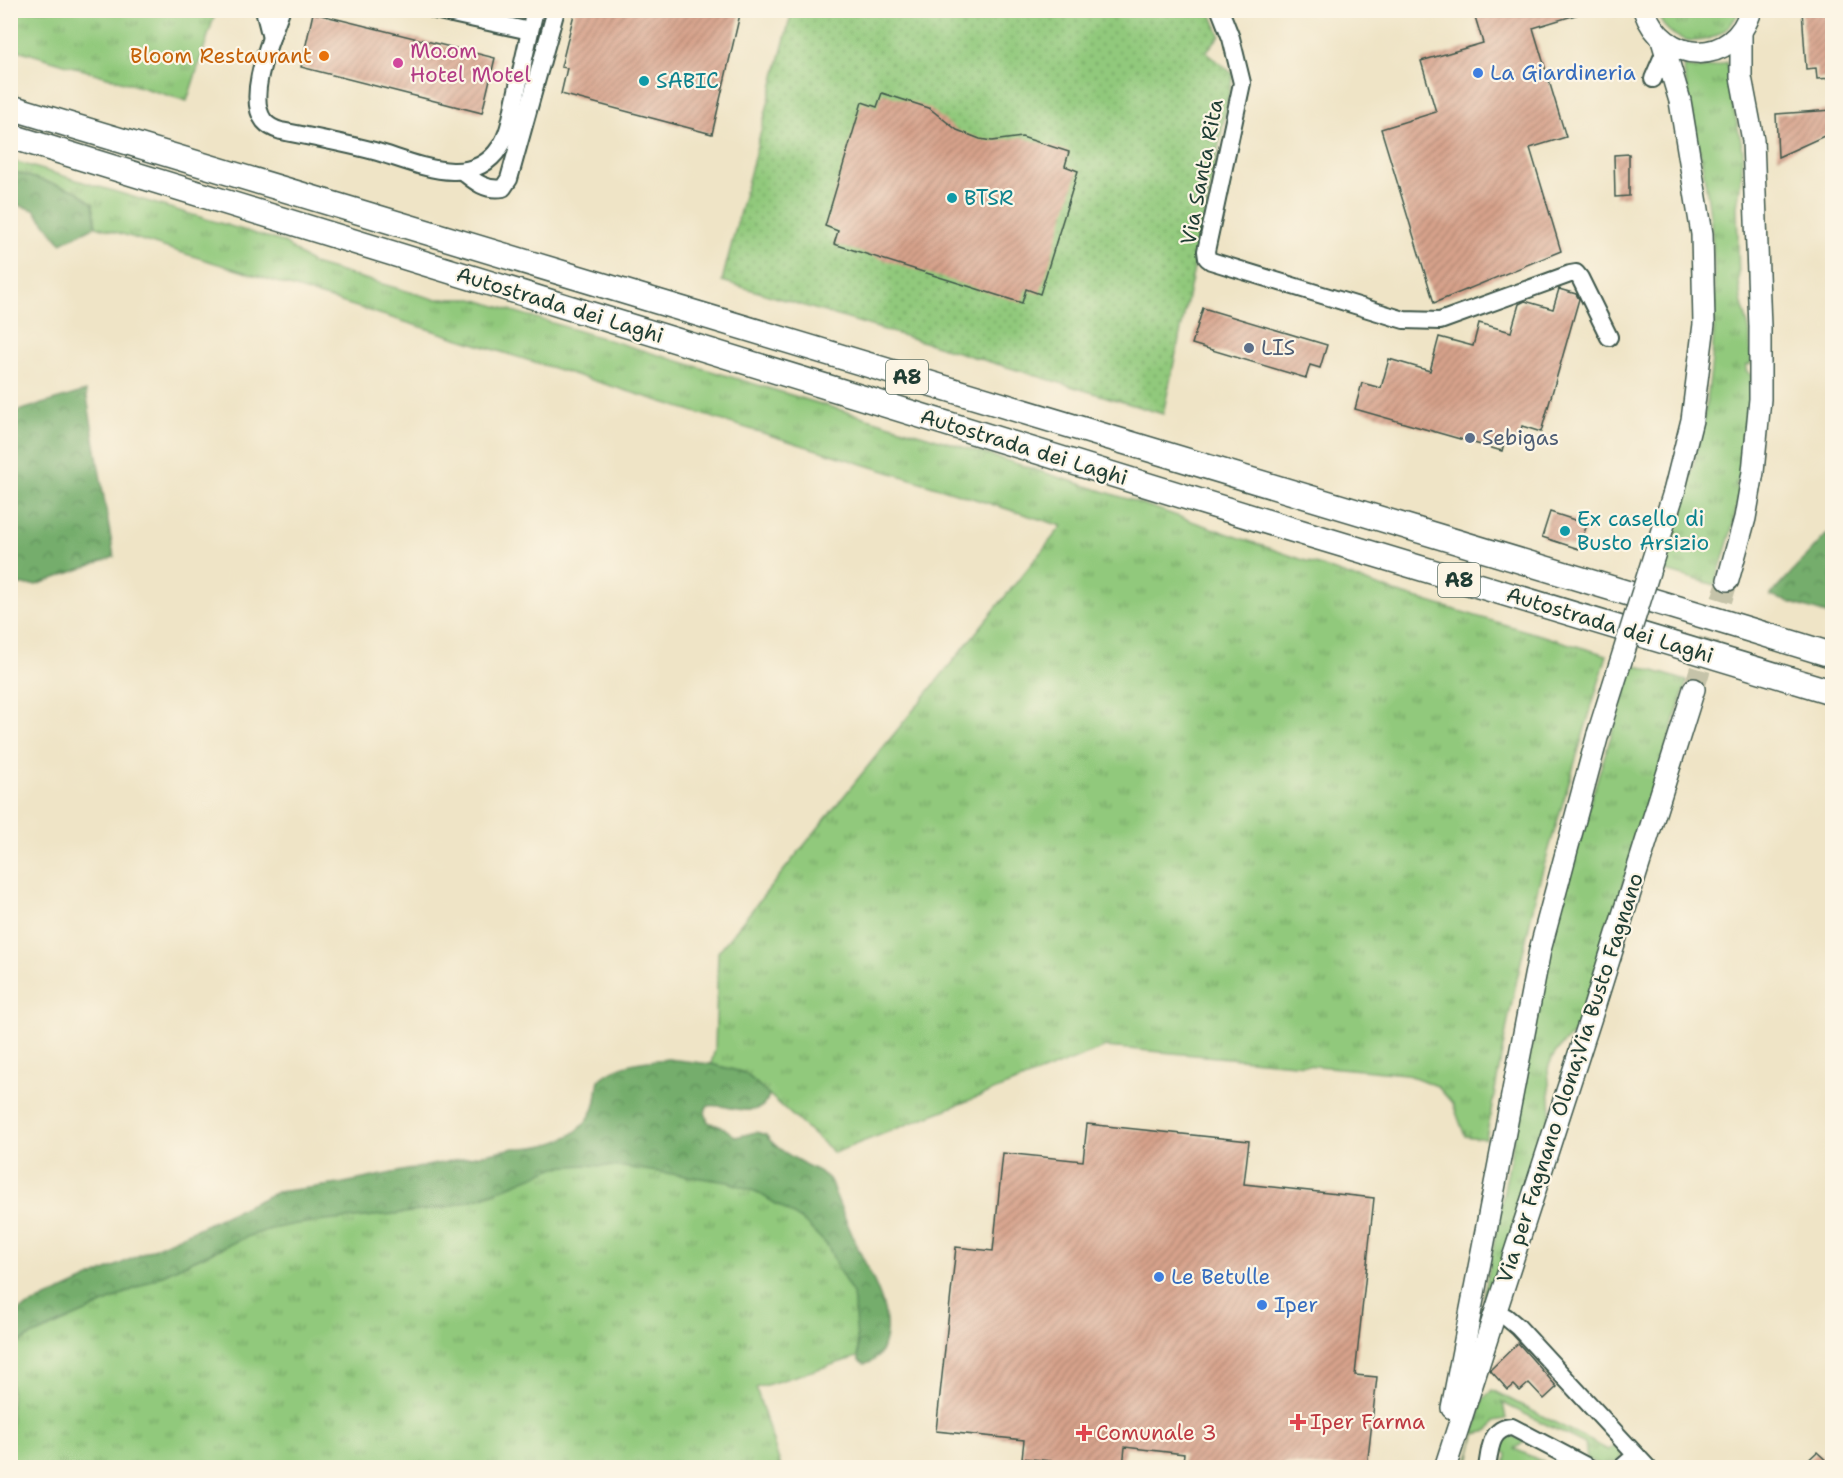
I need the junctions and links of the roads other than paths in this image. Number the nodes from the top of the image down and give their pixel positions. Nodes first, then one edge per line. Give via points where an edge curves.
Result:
1 (264, 10) edge
2 (280, 10) edge
3 (435, 10) edge
4 (535, 10) edge
5 (556, 10) edge
6 (1220, 10) edge
7 (1644, 10) edge
8 (1751, 10) edge
9 (453, 12) edge
10 (530, 31) junction
11 (1741, 32) junction
12 (271, 38) junction
13 (1663, 45) junction
14 (1653, 79) dead end
15 (10, 107) edge
16 (10, 136) edge
17 (462, 171) junction
18 (1609, 337) dead end
19 (1728, 580) tunnel mouth
20 (1833, 653) edge
21 (1795, 681) junction
22 (1694, 689) tunnel mouth
23 (1833, 692) edge
24 (1833, 698) edge
25 (1494, 1311) junction
26 (1642, 1461) edge
27 (1444, 1467) edge
28 (1487, 1467) edge
29 (1590, 1467) edge
30 (1621, 1467) edge

1 - 12 street
2 - 12 street
3 - 9 street
4 - 10 street
5 - 17 street via 509,179 503,188 495,189 477,183
6 - 18 street, Via Santa Rita via 1242,83 1207,258 1404,320 1440,321 1576,273
7 - 13 main road, Via per Fagnano Olona;Via Busto Fagnano
8 - 11 main road
9 - 10 street
10 - 17 street via 505,139 485,163
11 - 13 main road via 1712,51 1694,53
11 - 19 main road via 1741,77 1752,140 1760,399 1745,518
12 - 17 street via 258,99 267,124 281,131 374,151 426,168
13 - 14 street
13 - 27 main road, Via per Fagnano Olona;Via Busto Fagnano, bridge via 1680,101 1702,234 1704,324 1692,420 1674,492 1598,734 1540,950 1454,1392
15 - 20 highway, Autostrada dei Laghi / A8
16 - 21 highway, Autostrada dei Laghi / A8
21 - 23 highway, Autostrada dei Laghi / A8
21 - 24 highway
22 - 25 main road, Via per Fagnano Olona;Via Busto Fagnano
25 - 26 street via 1518,1327
25 - 27 main road, Via per Fagnano Olona;Via Busto Fagnano
26 - 30 street
28 - 29 street via 1494,1436 1504,1427 1512,1426

